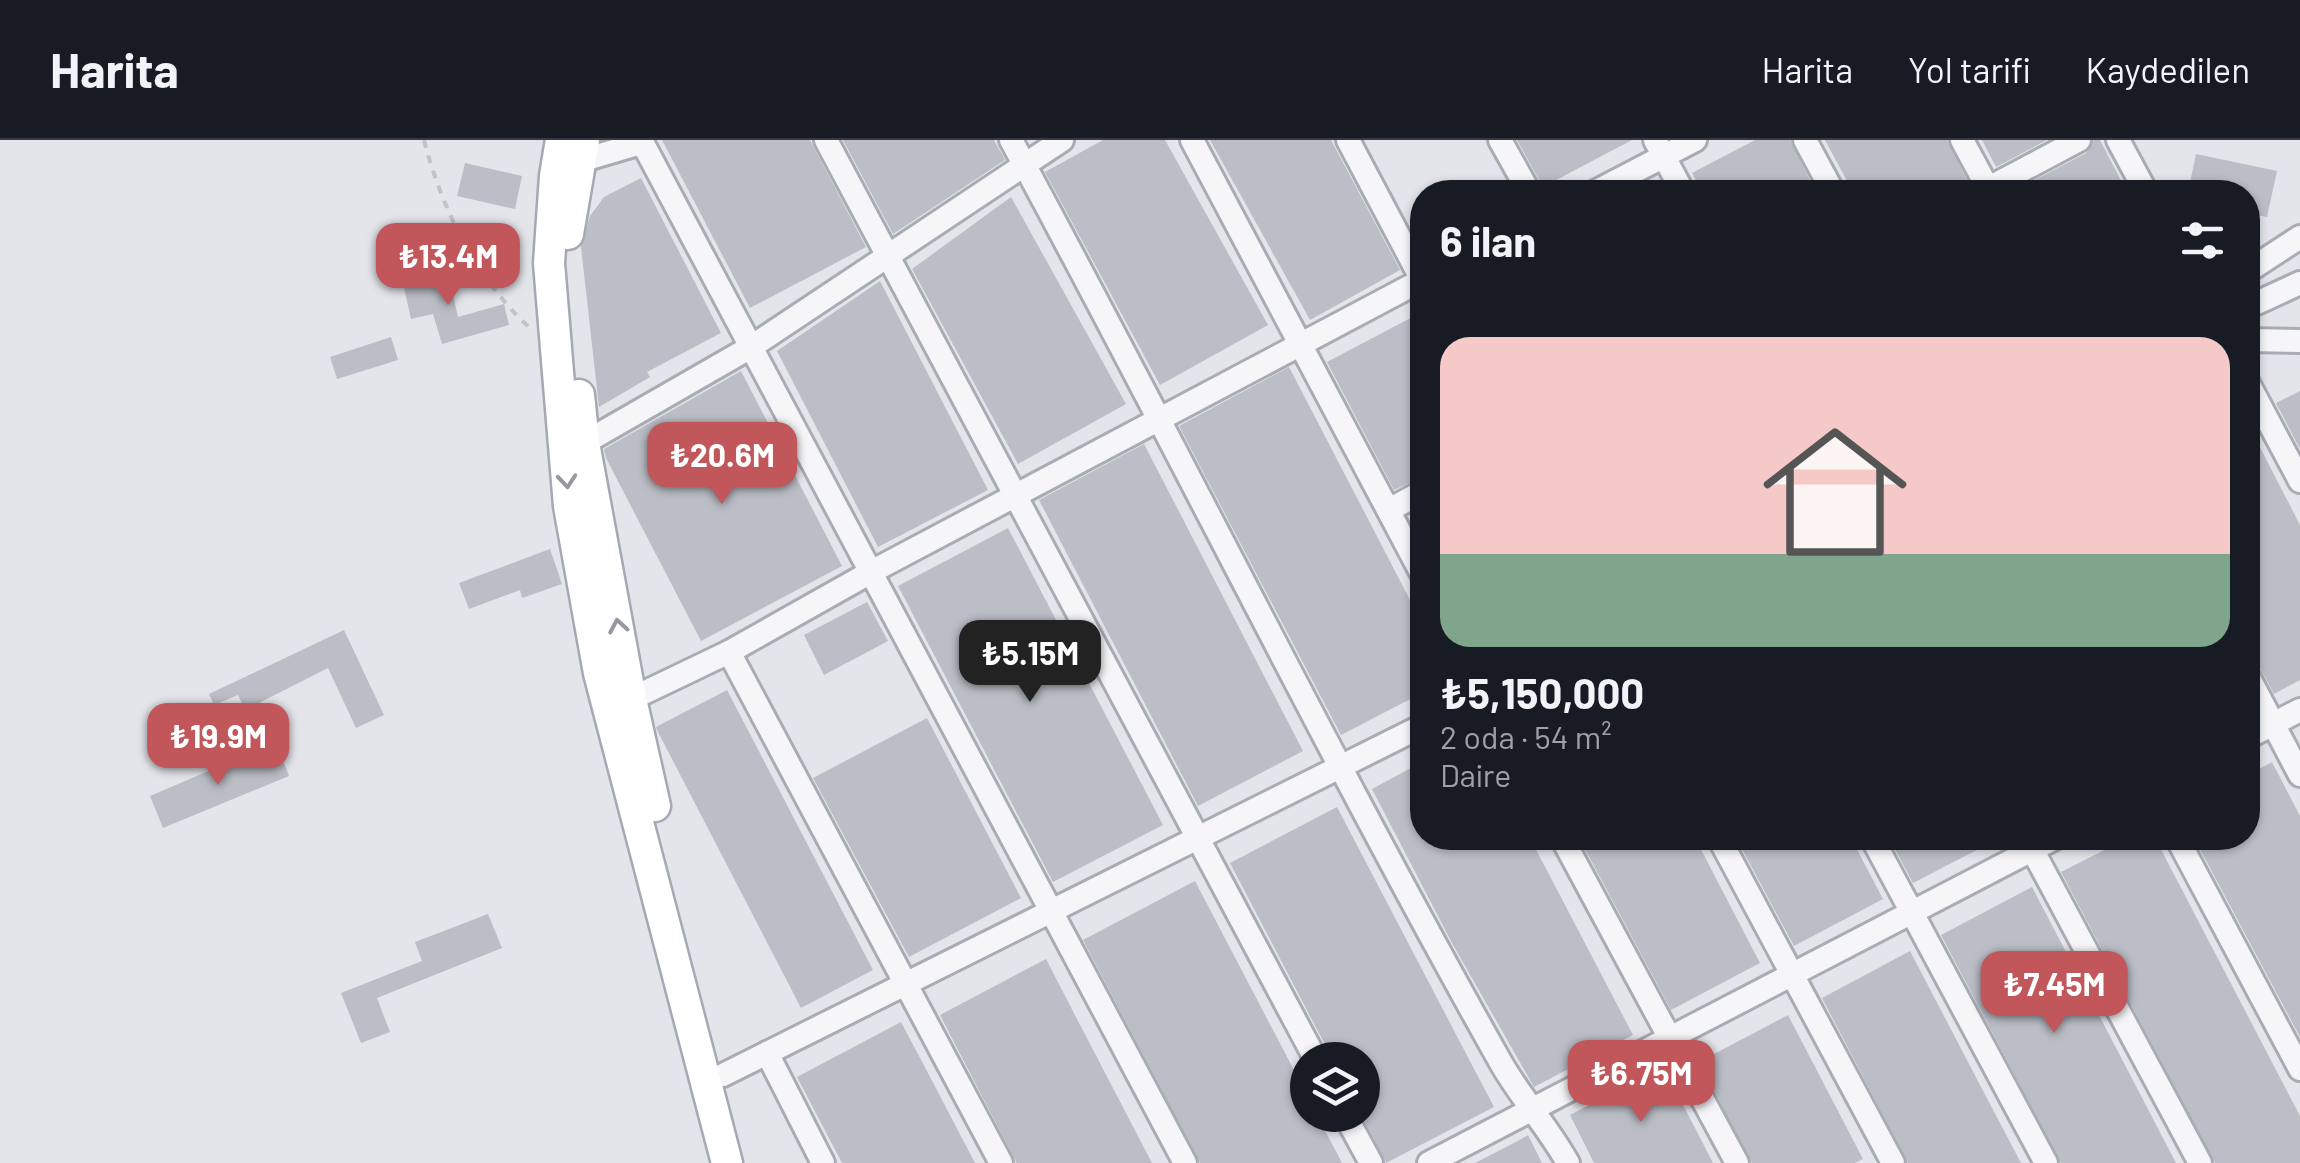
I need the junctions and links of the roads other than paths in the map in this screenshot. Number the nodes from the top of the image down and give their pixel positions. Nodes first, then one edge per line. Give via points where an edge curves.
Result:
1 (640, 140) edge
2 (826, 140) edge
3 (1012, 140) edge
4 (1062, 140) edge
5 (1192, 140) edge
6 (1348, 140) edge
7 (1500, 140) edge
8 (1695, 140) edge
9 (1805, 140) edge
10 (1962, 140) edge
11 (2078, 140) edge
12 (2118, 140) edge
13 (1660, 148) edge
14 (571, 150) edge
15 (1024, 164) junction
16 (1522, 180) edge
17 (1613, 180) edge
18 (1677, 180) edge
19 (1827, 180) edge
20 (1981, 180) edge
21 (2006, 180) edge
22 (2140, 180) edge
23 (2300, 237) edge
24 (888, 257) junction
25 (1410, 257) edge
26 (2260, 263) edge
27 (2300, 283) edge
28 (1410, 286) edge
29 (2260, 301) edge
30 (2260, 340) edge
31 (2300, 341) edge
32 (1301, 344) junction
33 (751, 347) junction
34 (2260, 406) edge
35 (1160, 421) junction
36 (584, 443) junction
37 (2300, 482) edge
38 (1016, 498) junction
39 (1410, 499) edge
40 (1389, 510) junction
41 (1410, 551) edge
42 (870, 572) junction
43 (729, 652) junction
44 (2260, 699) edge
45 (631, 700) junction
46 (2300, 710) edge
47 (2273, 724) junction
48 (2260, 731) edge
49 (1410, 732) edge
50 (1340, 767) junction
51 (2300, 775) edge
52 (1198, 838) junction
53 (1568, 850) edge
54 (1725, 850) edge
55 (1878, 850) edge
56 (2018, 850) edge
57 (2034, 850) edge
58 (2183, 850) edge
59 (1051, 911) junction
60 (1912, 912) junction
61 (1792, 974) junction
62 (905, 983) junction
63 (1670, 1038) junction
64 (1306, 1042) edge
65 (766, 1053) junction
66 (2300, 1069) edge
67 (723, 1075) junction
68 (1531, 1109) junction
69 (1354, 1132) edge
70 (727, 1163) edge
71 (746, 1163) edge
72 (823, 1163) edge
73 (1001, 1163) edge
74 (1185, 1163) edge
75 (1370, 1163) edge
76 (1429, 1163) edge
77 (1568, 1163) edge
78 (1737, 1163) edge
79 (1892, 1163) edge
80 (2046, 1163) edge
81 (2200, 1163) edge

1 - 14 street
1 - 33 street
2 - 24 street
3 - 15 street
4 - 15 street
5 - 32 street
6 - 25 street
7 - 16 street
8 - 13 street
9 - 19 street
10 - 20 street
11 - 21 street
12 - 22 street
13 - 17 street
13 - 18 street
14 - 36 main road via 570,302
14 -> 70 main road via 549,263 569,506 599,673
15 - 24 street
15 - 35 street
23 - 26 street
24 - 33 street
24 - 38 street
27 - 29 street
28 - 32 street
30 - 31 street
32 - 35 street
32 - 40 street
33 - 36 street
33 - 42 street
34 - 37 street
35 - 38 street
35 - 50 street
45 -> 36 main road
38 - 42 street
38 - 52 street
39 - 40 street
40 - 41 street
42 - 43 street
42 - 59 street
43 - 45 street
43 - 62 street
44 - 47 street
45 - 67 main road
46 - 47 street
47 - 48 street
47 - 51 street
49 - 50 street
50 - 52 street
50 - 68 street
52 - 59 street
52 - 64 street
53 - 63 street
54 - 61 street
55 - 60 street
56 - 60 street
57 - 81 street
58 - 66 street
59 - 62 street
59 - 74 street
60 - 61 street
60 - 80 street
61 - 63 street
61 - 79 street
62 - 65 street
62 - 73 street
63 - 68 street
63 - 78 street
65 - 67 street
65 - 72 street
67 - 71 main road
68 - 76 street
68 - 77 street
69 - 75 street

